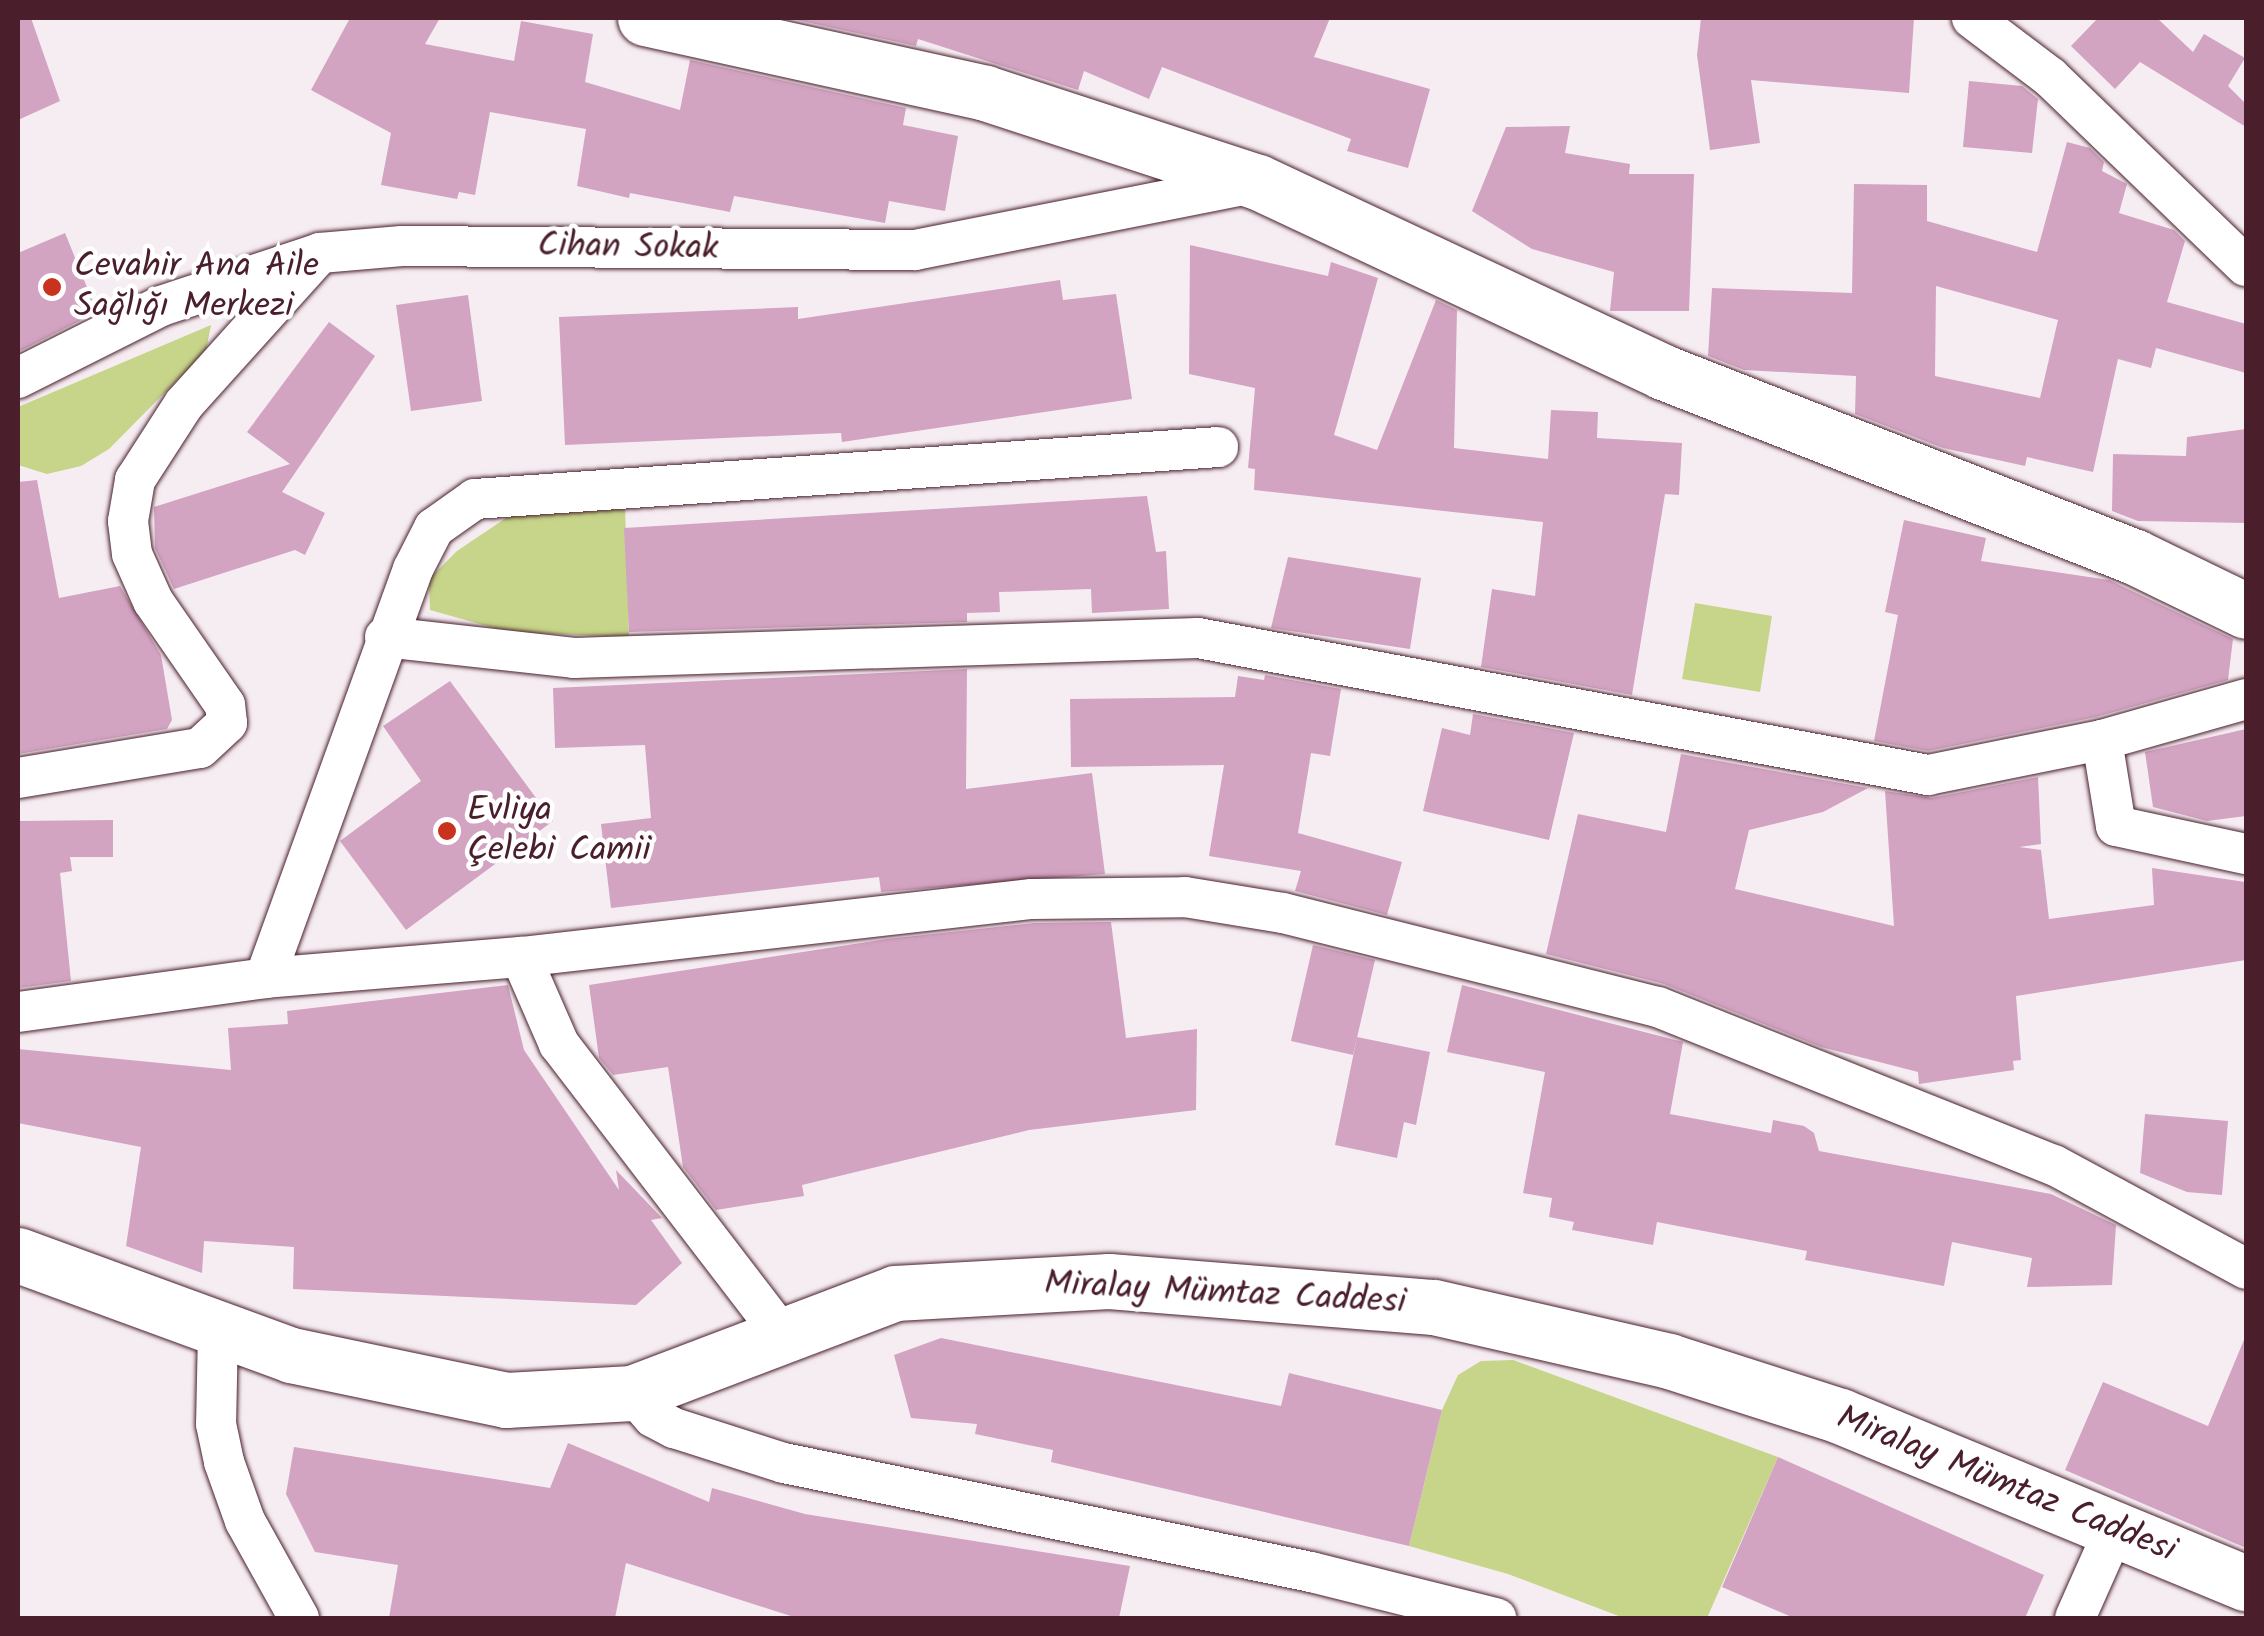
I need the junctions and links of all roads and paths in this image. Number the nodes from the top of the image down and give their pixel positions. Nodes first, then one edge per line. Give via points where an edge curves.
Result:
1 (646, 18) edge
2 (1972, 18) edge
3 (2015, 29) edge
4 (1258, 182) junction
5 (320, 254) junction
6 (2246, 266) edge
7 (18, 378) edge
8 (1218, 446) dead end
9 (2246, 611) edge
10 (385, 637) junction
11 (2246, 699) edge
12 (2102, 740) junction
13 (18, 778) edge
14 (2246, 854) edge
15 (522, 957) junction
16 (265, 978) junction
17 (18, 1012) edge
18 (18, 1255) edge
19 (2246, 1269) edge
20 (218, 1331) junction
21 (783, 1336) junction
22 (632, 1393) junction
23 (2115, 1528) junction
24 (2246, 1583) edge
25 (299, 1618) edge
26 (1496, 1618) edge
27 (2075, 1618) edge

1 - 4 main road via 985,93
2 - 3 street
3 - 6 street
4 - 5 street, Cihan Sokak via 915,250 402,246
4 - 9 main road via 1663,372 2134,557
5 - 7 street, Cihan Sokak via 161,306
5 - 13 street via 184,404 135,480 128,520 132,554 154,601 225,705 226,723 200,748
8 - 10 street via 475,498 434,528
10 - 12 street via 574,658 1198,638 1928,776
10 - 16 street
11 - 12 street
12 - 14 street via 2116,826
15 - 16 street
15 - 19 street via 1074,896 1185,897 1283,913 1658,1007 2054,1165
15 - 21 street via 559,1044
16 - 17 street
18 - 20 main road, Miralay Mümtaz Caddesi
20 - 22 main road, Miralay Mümtaz Caddesi via 364,1374 506,1400
20 - 25 street via 216,1424 224,1462 246,1521
21 - 22 main road, Miralay Mümtaz Caddesi
21 - 23 main road, Miralay Mümtaz Caddesi via 895,1293 1031,1282 1245,1289 1434,1307 1670,1362 1840,1416
22 - 26 street via 652,1417 674,1428 784,1463 1292,1568
23 - 24 main road, Miralay Mümtaz Caddesi
23 - 27 street

